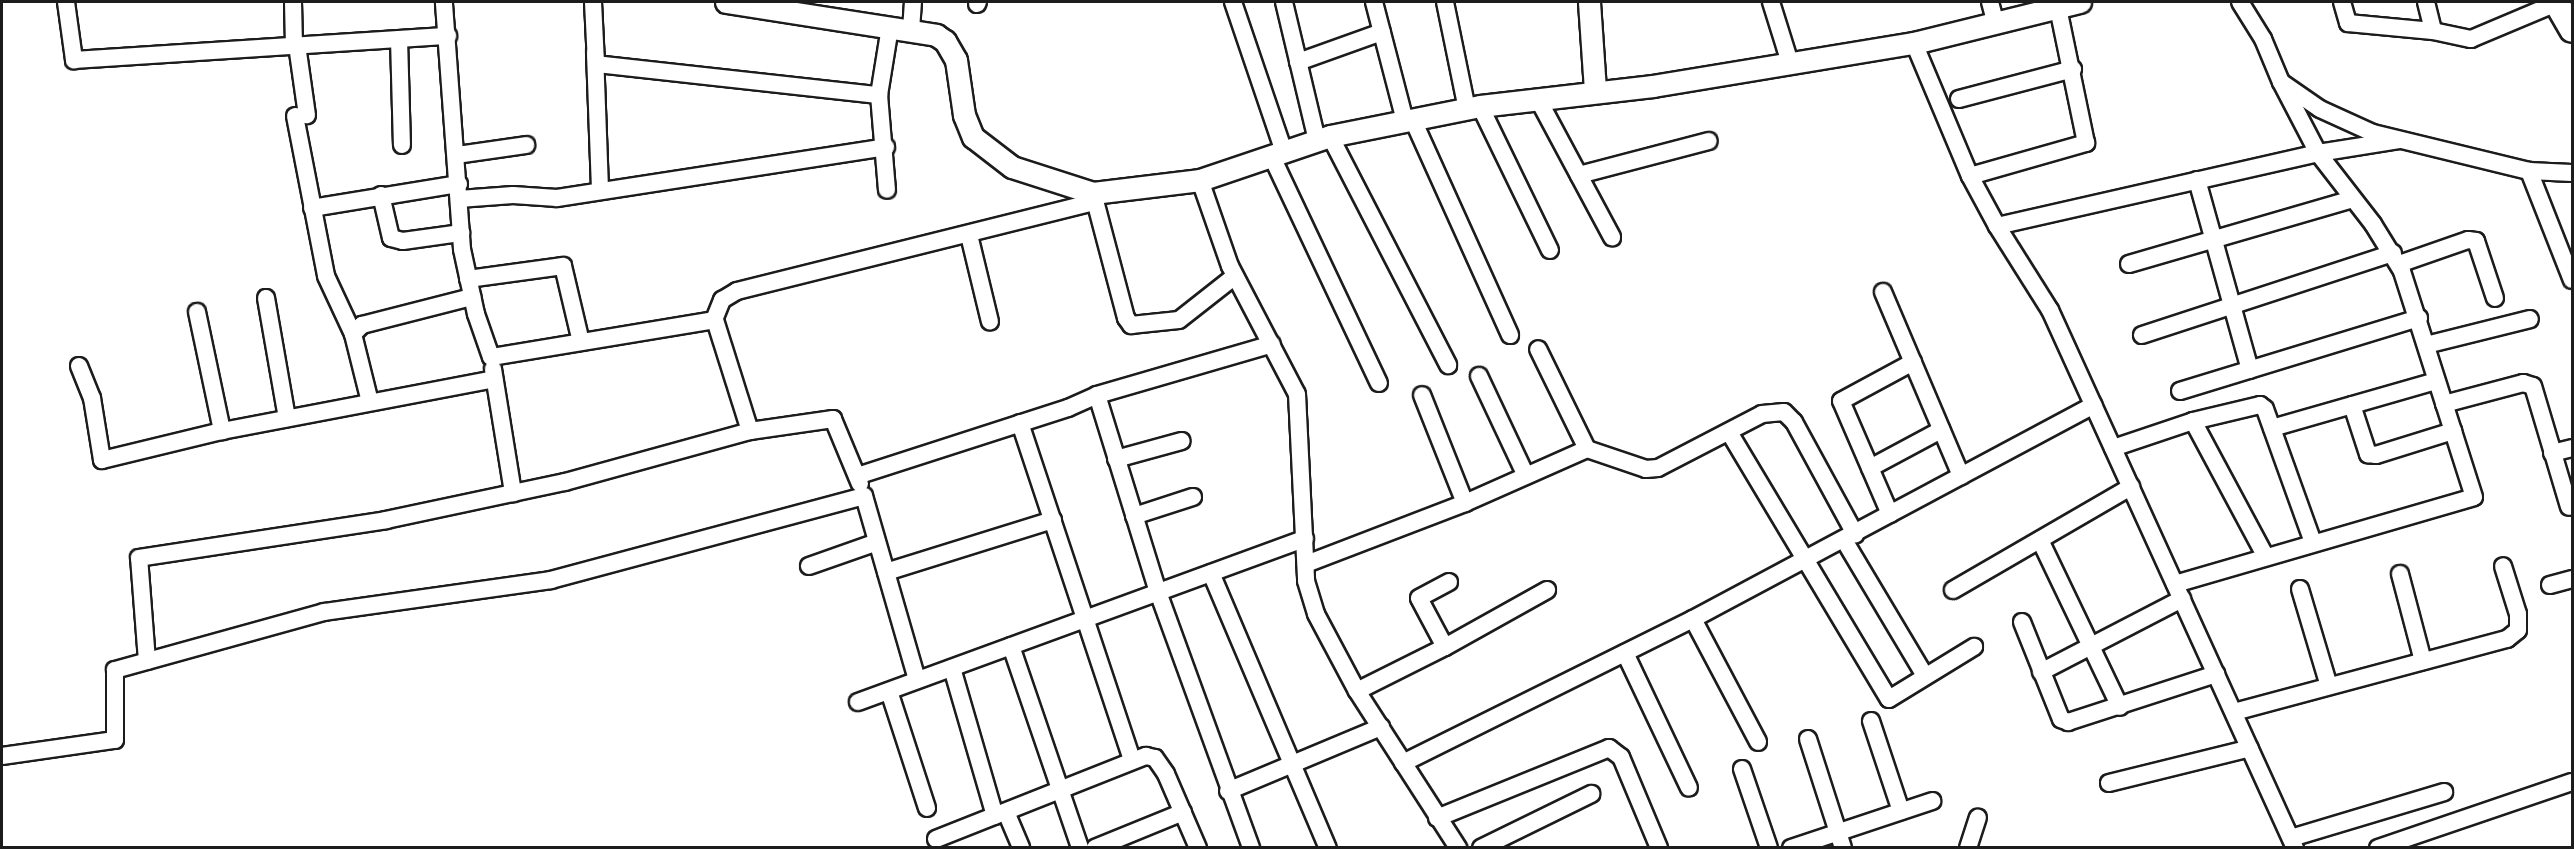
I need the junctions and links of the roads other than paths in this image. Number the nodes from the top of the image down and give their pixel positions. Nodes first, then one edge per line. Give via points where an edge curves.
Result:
1 (66, 2) edge
2 (293, 2) edge
3 (444, 2) edge
4 (593, 2) edge
5 (726, 2) edge
6 (734, 2) edge
7 (913, 2) edge
8 (1233, 2) edge
9 (1284, 2) edge
10 (1374, 2) edge
11 (1445, 2) edge
12 (1588, 2) edge
13 (1771, 2) edge
14 (1989, 2) edge
15 (2080, 2) edge
16 (2240, 2) edge
17 (2342, 2) edge
18 (2426, 2) edge
19 (2558, 2) edge
20 (2058, 8) junction
21 (1996, 24) junction
22 (890, 27) junction
23 (911, 30) junction
24 (2572, 30) edge
25 (2433, 31) junction
26 (1382, 32) junction
27 (448, 36) junction
28 (399, 39) junction
29 (1914, 43) junction
30 (296, 45) junction
31 (1298, 62) junction
32 (1790, 63) junction
33 (2073, 69) junction
34 (2280, 82) junction
35 (1595, 90) junction
36 (879, 96) junction
37 (1539, 99) junction
38 (1959, 99) dead end
39 (1473, 108) junction
40 (1409, 120) junction
41 (1324, 138) junction
42 (2398, 140) junction
43 (1709, 141) dead end
44 (402, 145) dead end
45 (526, 145) dead end
46 (885, 147) junction
47 (2318, 153) junction
48 (457, 155) junction
49 (1278, 155) junction
50 (2529, 171) junction
51 (2572, 174) edge
52 (1579, 175) junction
53 (1971, 176) junction
54 (1200, 180) junction
55 (2197, 180) junction
56 (887, 190) dead end
57 (459, 191) junction
58 (600, 191) junction
59 (381, 195) junction
60 (1094, 197) junction
61 (2353, 199) junction
62 (312, 208) junction
63 (1997, 226) junction
64 (461, 233) junction
65 (969, 235) junction
66 (1612, 237) dead end
67 (2214, 239) junction
68 (1550, 250) dead end
69 (2396, 259) junction
70 (2129, 264) dead end
71 (1235, 276) junction
72 (2572, 277) edge
73 (468, 279) junction
74 (1882, 292) dead end
75 (472, 297) junction
76 (266, 298) dead end
77 (2495, 298) dead end
78 (2232, 306) junction
79 (197, 312) dead end
80 (2419, 318) junction
81 (2530, 319) dead end
82 (714, 320) junction
83 (990, 322) dead end
84 (353, 334) junction
85 (1510, 335) dead end
86 (2142, 335) dead end
87 (581, 342) junction
88 (1272, 344) junction
89 (2426, 345) junction
90 (1538, 349) dead end
91 (490, 357) junction
92 (1912, 362) junction
93 (1448, 365) dead end
94 (79, 366) dead end
95 (2250, 370) junction
96 (1479, 376) dead end
97 (494, 379) junction
98 (2436, 381) junction
99 (1379, 383) dead end
100 (2180, 391) dead end
101 (1098, 395) junction
102 (1422, 395) dead end
103 (370, 402) junction
104 (2444, 404) junction
105 (2093, 405) junction
106 (2352, 405) junction
107 (287, 418) junction
108 (2193, 421) junction
109 (1020, 423) junction
110 (2272, 428) junction
111 (1941, 430) junction
112 (222, 431) junction
113 (750, 431) junction
114 (2453, 431) junction
115 (1729, 432) junction
116 (1182, 441) dead end
117 (2113, 448) junction
118 (2572, 448) edge
119 (1587, 449) junction
120 (2552, 453) junction
121 (1116, 459) junction
122 (1870, 468) junction
123 (857, 476) junction
124 (1526, 476) junction
125 (1961, 476) junction
126 (2131, 487) junction
127 (513, 493) junction
128 (864, 496) junction
129 (1193, 497) dead end
130 (2568, 497) edge
131 (1465, 503) junction
132 (1890, 514) junction
133 (1134, 516) junction
134 (1053, 520) junction
135 (1849, 537) junction
136 (1305, 538) junction
137 (2040, 540) junction
138 (877, 542) junction
139 (2313, 542) junction
140 (2266, 557) junction
141 (1804, 561) junction
142 (1306, 564) junction
143 (809, 566) dead end
144 (2503, 566) dead end
145 (886, 572) junction
146 (1211, 573) junction
147 (2400, 574) dead end
148 (2572, 579) edge
149 (1449, 582) dead end
150 (2550, 585) dead end
151 (2300, 589) dead end
152 (1547, 590) dead end
153 (1953, 590) dead end
154 (1158, 592) junction
155 (2178, 592) junction
156 (1085, 619) junction
157 (1693, 619) junction
158 (2022, 622) dead end
159 (1011, 646) junction
160 (1445, 647) junction
161 (1974, 647) dead end
162 (2093, 648) junction
163 (1625, 653) junction
164 (147, 661) junction
165 (2423, 661) junction
166 (952, 668) junction
167 (2041, 672) junction
168 (2216, 674) junction
169 (1925, 676) junction
170 (917, 680) junction
171 (2329, 686) junction
172 (889, 691) junction
173 (1357, 691) junction
174 (858, 702) dead end
175 (2120, 706) junction
176 (2234, 712) junction
177 (1871, 721) dead end
178 (1381, 727) junction
179 (1808, 740) dead end
180 (1758, 742) dead end
181 (2250, 748) junction
182 (2, 756) edge
183 (1132, 760) junction
184 (1403, 763) junction
185 (1292, 765) junction
186 (1742, 769) dead end
187 (2572, 782) edge
188 (2109, 783) dead end
189 (1689, 788) dead end
190 (1059, 791) junction
191 (1228, 792) junction
192 (2444, 792) dead end
193 (1591, 794) dead end
194 (1932, 801) dead end
195 (927, 808) dead end
196 (1901, 811) junction
197 (1183, 812) junction
198 (1000, 814) junction
199 (1437, 818) junction
200 (1978, 818) dead end
201 (936, 839) dead end
202 (1841, 840) edge
203 (2293, 843) edge
204 (1455, 847) edge
205 (1021, 848) edge
206 (1080, 848) edge
207 (1095, 848) edge
208 (1198, 848) edge
209 (1251, 848) edge
210 (1328, 848) edge
211 (1481, 848) edge
212 (1659, 848) edge
213 (1769, 848) edge
214 (1791, 848) edge
215 (1968, 848) edge
216 (2378, 848) edge

1 - 30 street via 74,60
2 - 30 street
3 - 27 street
4 - 36 street via 596,64
4 - 58 street
5 - 6 street
6 - 22 street
7 - 23 street
8 - 49 street
9 - 31 street
10 - 26 street
11 - 39 street
12 - 35 street
13 - 32 street
14 - 21 street
15 - 20 street
16 - 34 street via 2263,39
17 - 25 street via 2348,23
18 - 25 street
19 - 24 main road
19 - 25 street via 2471,39
20 - 21 street
20 - 33 street
21 - 29 street
22 - 23 street
22 - 36 street
23 - 60 street via 936,35 952,49 973,137 1012,167
26 - 31 street
26 - 40 street
27 - 28 street
27 - 48 street
28 - 30 street
28 - 44 street
29 - 32 street
29 - 53 street
30 - 62 street
31 - 41 street
32 - 35 street via 1653,86
33 - 38 street
33 - 53 street via 2086,143
34 - 42 street via 2320,109
34 - 47 street
35 - 37 street
36 - 46 street
37 - 39 street
37 - 52 street
39 - 40 street
39 - 68 street
40 - 41 street
40 - 85 street
41 - 49 street
41 - 93 street
42 - 47 street
42 - 50 street
43 - 52 street
45 - 48 street
46 - 56 street
46 - 58 street
47 - 55 street
47 - 61 street
48 - 57 street
49 - 54 street
49 - 99 street
50 - 51 street
50 - 72 street
52 - 66 street
53 - 63 street
54 - 60 street
54 - 71 street
55 - 63 street
55 - 67 street
57 - 58 street via 557,198
57 - 59 street
57 - 64 street
59 - 62 street
59 - 64 street via 391,238 403,241
60 - 65 street
60 - 71 street via 1125,318 1131,325 1179,320
61 - 67 street
61 - 69 street
62 - 84 street via 326,276
63 - 105 street via 2050,310
64 - 73 street
65 - 82 street via 737,291 722,300
65 - 83 street
67 - 70 street
67 - 78 street
69 - 77 street via 2476,241
69 - 78 street
69 - 80 street
71 - 88 street
73 - 75 street
73 - 87 street via 563,266
74 - 92 street
75 - 84 street via 362,325
75 - 91 street
76 - 107 street
78 - 86 street
78 - 95 street
79 - 112 street
80 - 89 street
80 - 95 street
81 - 89 street
82 - 87 street
82 - 113 street
84 - 103 street
87 - 91 street
88 - 101 street
88 - 136 street via 1297,394
89 - 98 street
90 - 119 street
91 - 97 street
92 - 111 street
92 - 122 street via 1841,401
94 - 112 street via 92,398 102,460
95 - 100 street
96 - 124 street
97 - 103 street
97 - 127 street
98 - 104 street
98 - 106 street
101 - 109 street
101 - 121 street
102 - 131 street
103 - 107 street
104 - 114 street
104 - 120 street via 2529,383
105 - 117 street
105 - 125 street
106 - 110 street
106 - 114 street via 2368,454 2376,455
107 - 112 street
108 - 110 street via 2260,405
108 - 117 street
108 - 140 street
109 - 123 street
109 - 134 street
110 - 139 street
111 - 122 street
111 - 125 street
113 - 123 street via 833,419
113 - 127 street
114 - 139 street via 2474,497
115 - 119 street via 1658,468 1646,468
115 - 135 street via 1762,414 1784,412 1794,422
115 - 141 street
116 - 121 street
117 - 126 street
118 - 120 street
119 - 124 street
120 - 130 street
121 - 133 street
122 - 132 street
123 - 128 street
124 - 131 street
125 - 132 street
126 - 137 street
126 - 155 street
127 - 164 street via 386,520 139,558
128 - 138 street
128 - 164 street via 551,580 324,612
129 - 133 street
131 - 142 street
132 - 135 street
133 - 154 street
134 - 145 street
134 - 156 street
135 - 141 street
135 - 169 street
136 - 142 street
136 - 146 street
137 - 153 street
137 - 162 street
138 - 143 street
138 - 145 street
139 - 140 street
140 - 155 street
141 - 157 street
141 - 169 street via 1889,699
142 - 173 street via 1306,581 1316,614
144 - 165 street via 2515,595 2518,630 2507,639
145 - 170 street
146 - 154 street
146 - 185 street
147 - 165 street
148 - 150 street
149 - 160 street via 1419,598
151 - 171 street
152 - 160 street
154 - 156 street
154 - 191 street
155 - 162 street
155 - 168 street
156 - 159 street
156 - 183 street
157 - 163 street
157 - 180 street
158 - 167 street
159 - 166 street
159 - 190 street
160 - 173 street
161 - 169 street
162 - 167 street
162 - 175 street
163 - 184 street
163 - 189 street
164 - 182 street via 115,670 115,740
165 - 171 street
166 - 170 street
166 - 198 street
167 - 175 street via 2061,718 2068,722
168 - 175 street
168 - 176 street
170 - 172 street
171 - 176 street
172 - 174 street
172 - 195 street
173 - 178 street
176 - 181 street
177 - 196 street
178 - 184 street
178 - 185 street
179 - 202 street
181 - 188 street
181 - 203 street
183 - 190 street
183 - 197 street via 1155,758
184 - 199 street
185 - 191 street
185 - 210 street
186 - 213 street
187 - 216 street
190 - 198 street
190 - 206 street
191 - 209 street
192 - 203 street
193 - 211 street
194 - 196 street
196 - 202 street
197 - 207 street
197 - 208 street
198 - 201 street
198 - 205 street
199 - 204 street
199 - 212 street via 1609,748 1621,757
200 - 215 street
202 - 214 street

